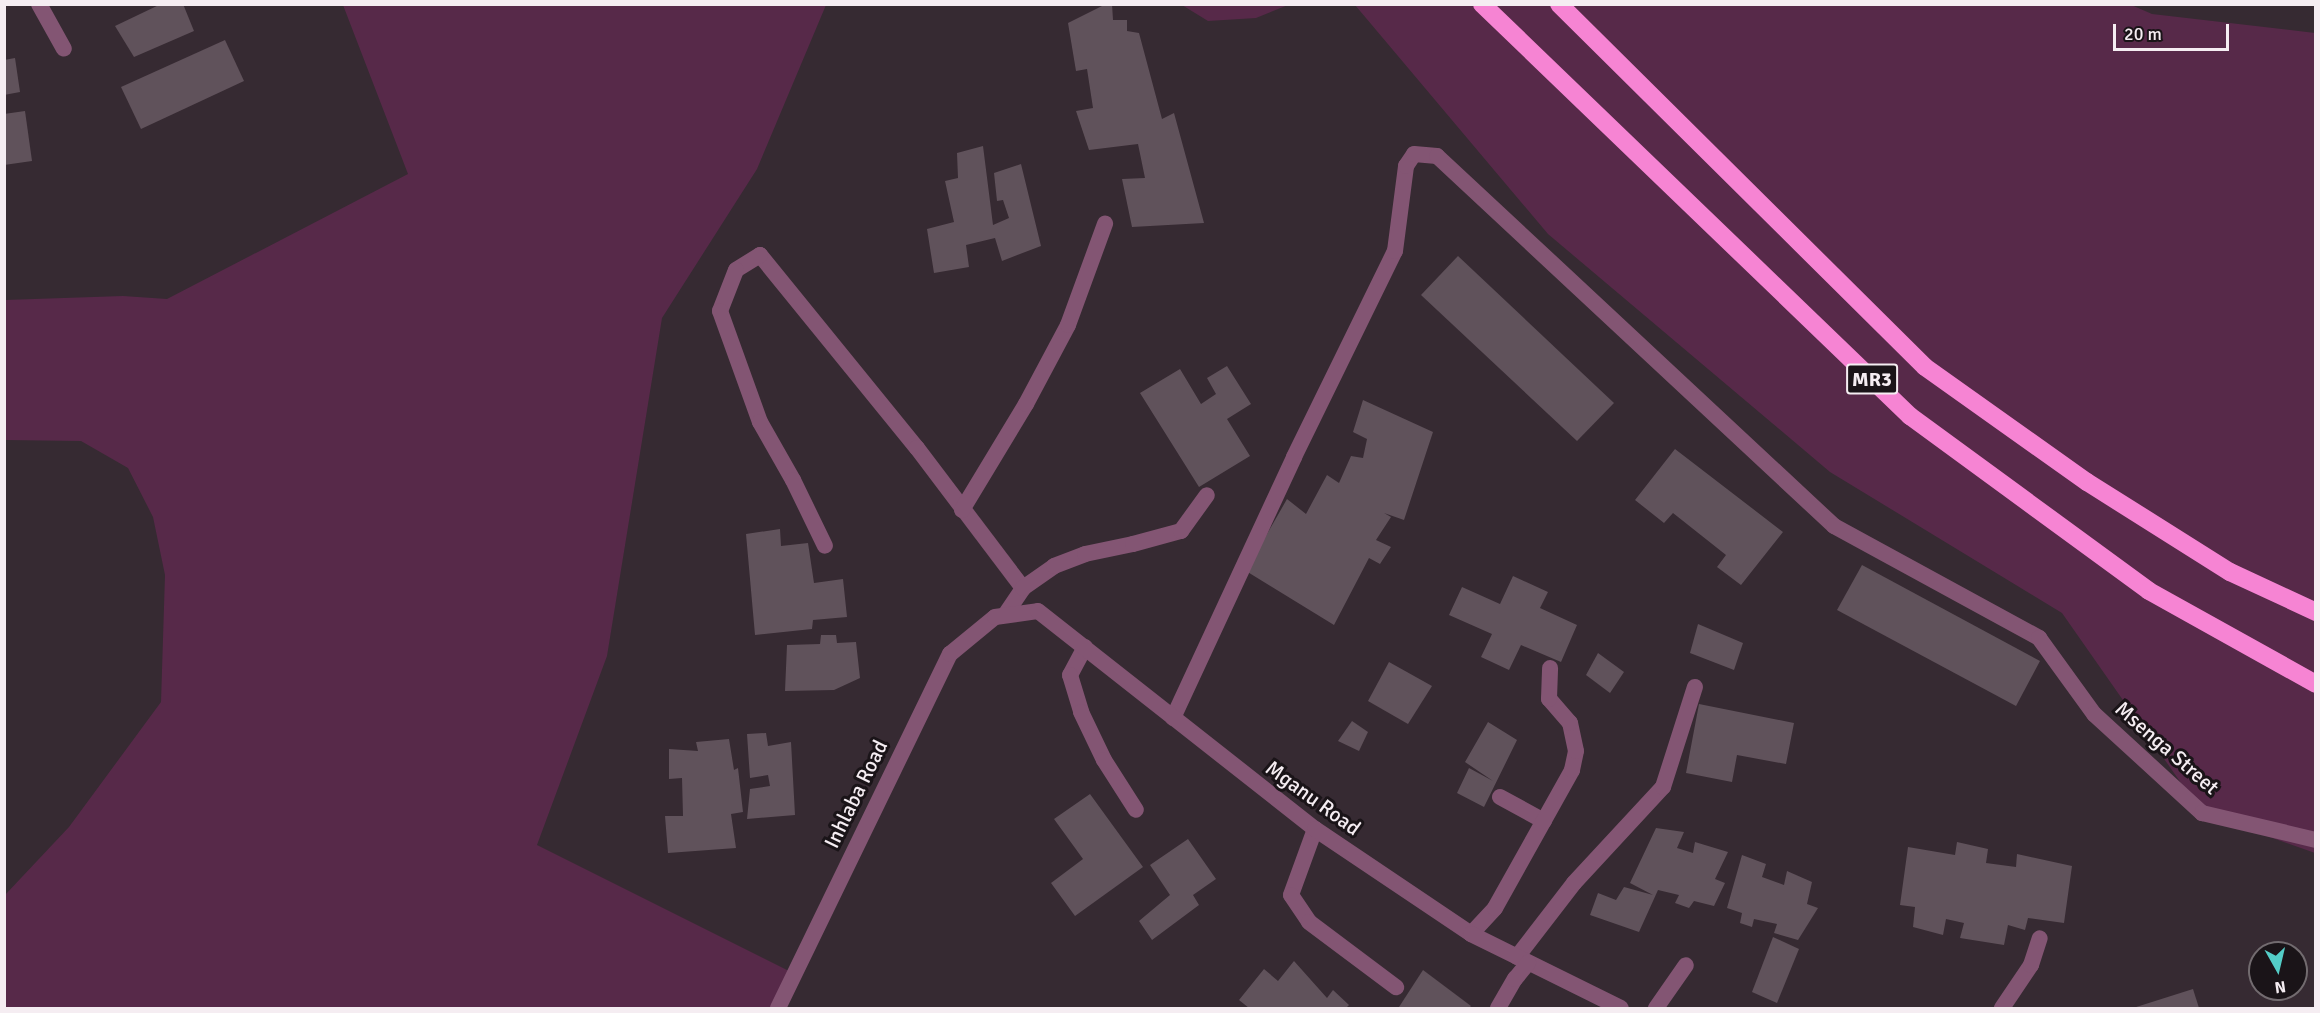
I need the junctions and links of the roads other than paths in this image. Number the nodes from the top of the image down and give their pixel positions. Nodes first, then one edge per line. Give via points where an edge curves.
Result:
1 (39, 4) edge
2 (1482, 4) edge
3 (1558, 4) edge
4 (64, 49) dead end
5 (1105, 224) dead end
6 (1207, 495) dead end
7 (962, 510) junction
8 (825, 546) dead end
9 (1023, 588) junction
10 (2316, 612) edge
11 (1000, 616) junction
12 (1085, 647) junction
13 (1550, 669) dead end
14 (2316, 684) edge
15 (1695, 687) dead end
16 (1173, 718) junction
17 (1500, 797) dead end
18 (1136, 810) dead end
19 (1544, 821) junction
20 (1315, 829) junction
21 (2316, 840) edge
22 (1471, 934) junction
23 (2040, 938) dead end
24 (1523, 960) junction
25 (1686, 965) dead end
26 (1396, 987) dead end
27 (778, 1008) edge
28 (1498, 1008) edge
29 (1621, 1008) edge
30 (1656, 1008) edge
31 (2002, 1008) edge

1 - 4 street
2 - 14 highway, MR3 via 1910,416 2149,591
3 - 10 highway, MR3 via 1924,367 2087,482 2220,566
5 - 7 street via 1068,325
6 - 9 street via 1181,531 1085,554 1054,566
7 - 8 street via 917,448 760,255 736,270 720,311 760,422
7 - 9 street
9 - 11 street, Inhlaba Road
11 - 12 street, Mganu Road via 1038,611
11 - 27 street, Inhlaba Road via 950,654
12 - 16 street, Mganu Road
12 - 18 street via 1070,675 1081,712 1104,760
13 - 19 street via 1549,699 1570,723 1576,751 1572,770
15 - 24 street via 1663,787 1574,883
16 - 20 street, Mganu Road
16 - 21 street, Msenga Street via 1395,251 1406,166 1414,154 1437,156 1834,526 2039,638 2094,714 2202,813
17 - 19 street
19 - 22 street via 1495,908
20 - 22 street, Mganu Road
20 - 26 street via 1291,895 1309,922
22 - 24 street, Mganu Road
23 - 31 street via 2031,965
24 - 28 street
24 - 29 street, Mganu Road
25 - 30 street

